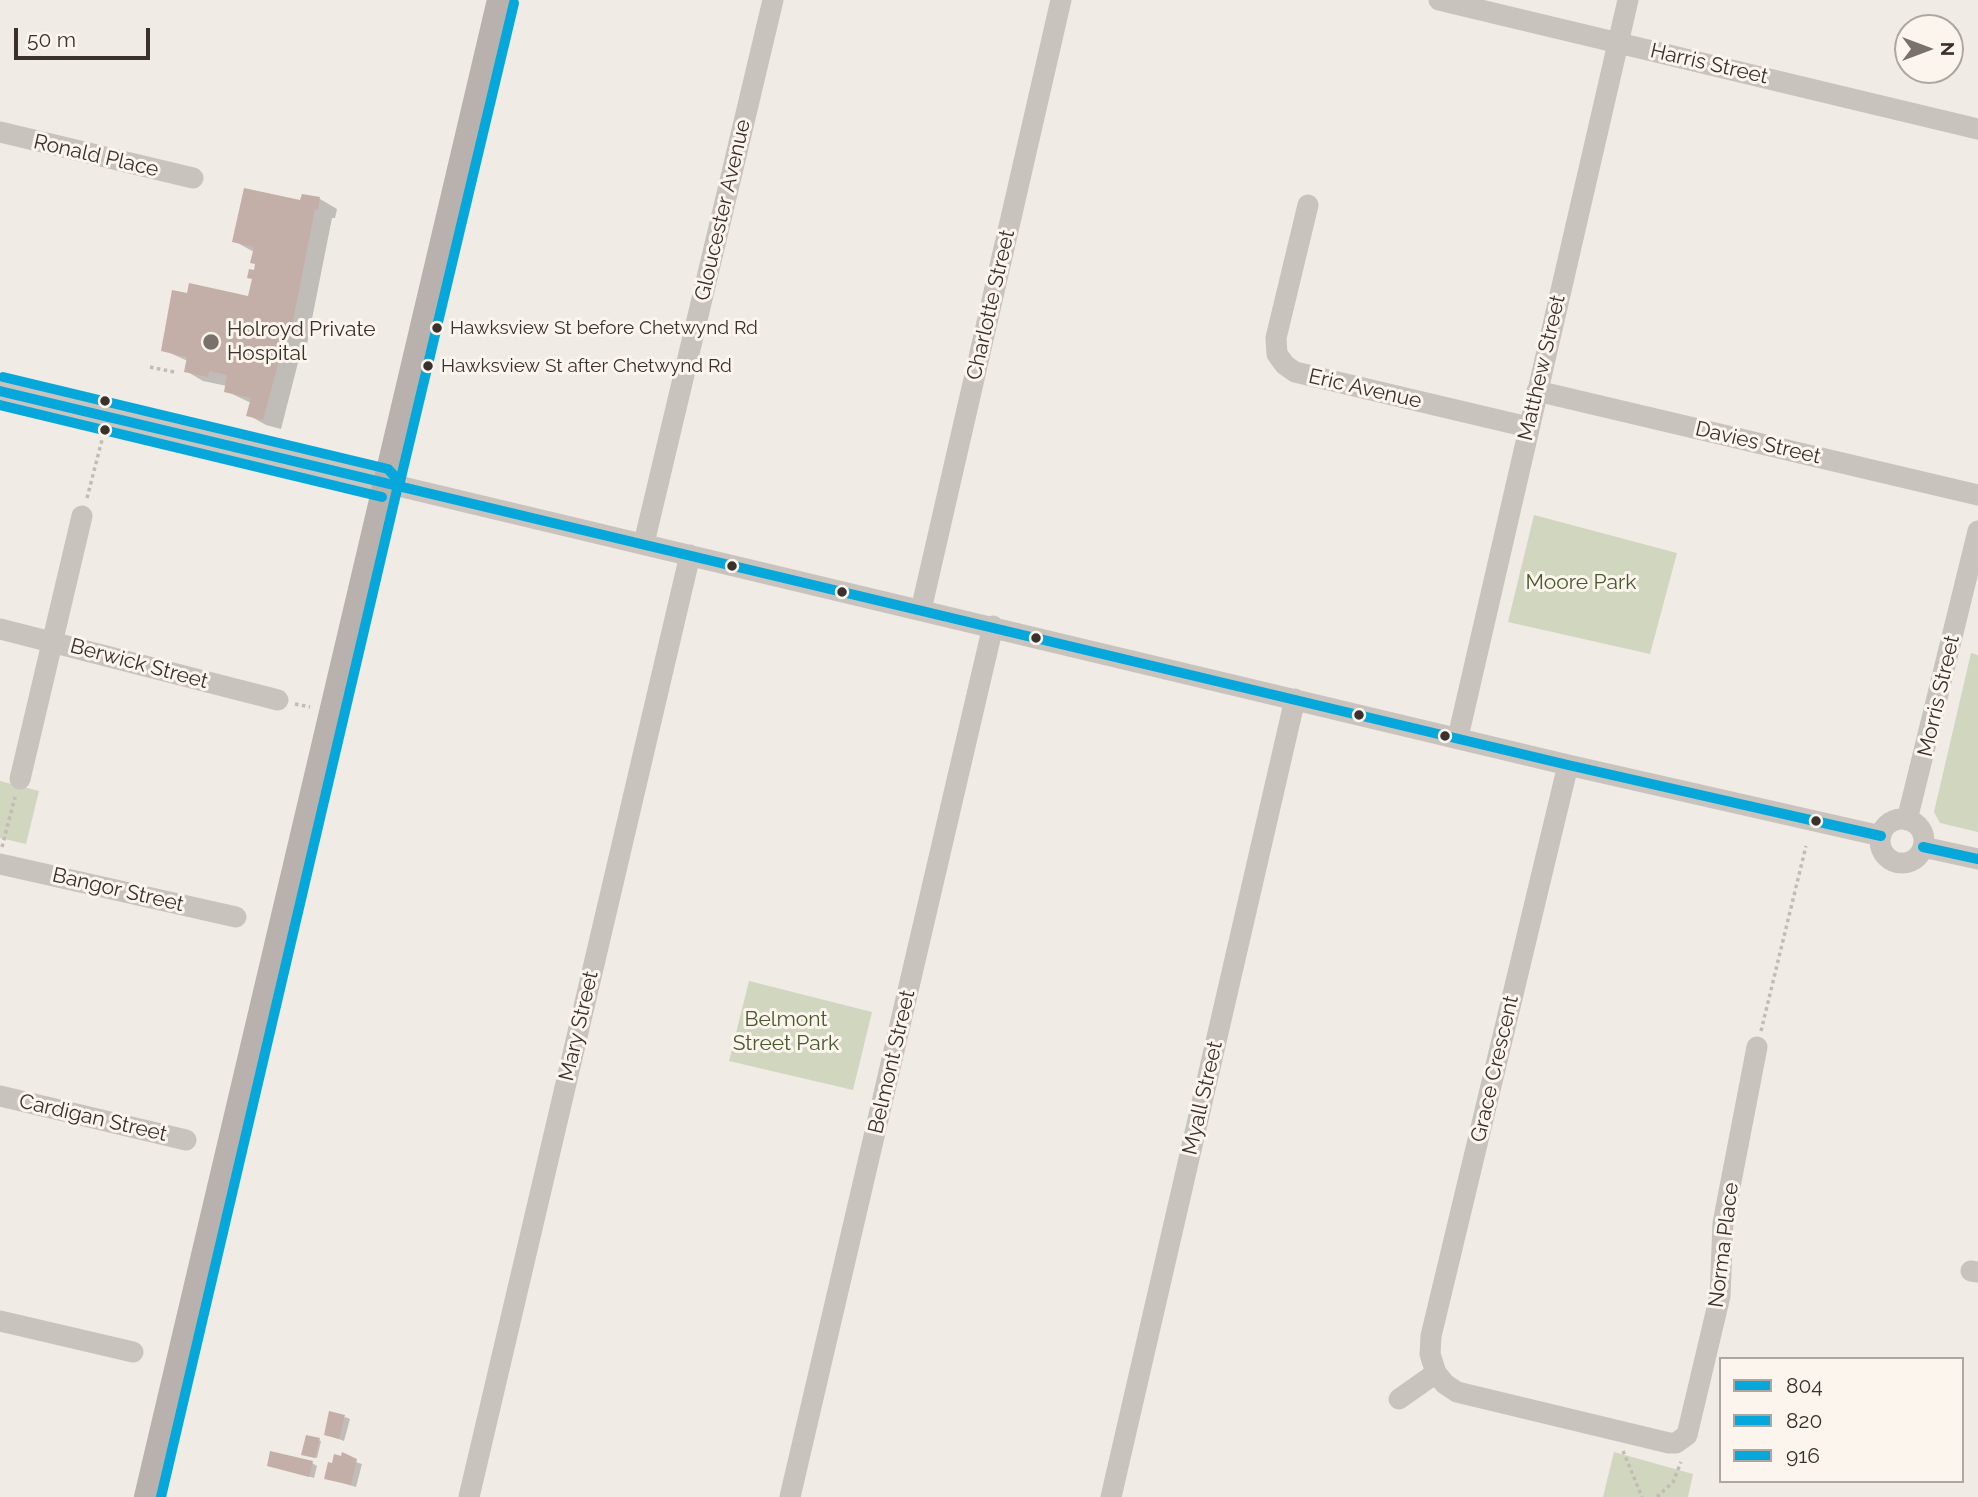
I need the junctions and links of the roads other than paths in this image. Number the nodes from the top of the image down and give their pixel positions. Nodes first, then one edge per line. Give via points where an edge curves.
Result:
1 (500, 0) edge
2 (773, 0) edge
3 (1061, 0) edge
4 (1439, 0) edge
5 (1629, 0) edge
6 (1619, 43) junction
7 (1978, 129) edge
8 (0, 132) edge
9 (193, 178) dead end
10 (1308, 205) dead end
11 (0, 391) edge
12 (1537, 391) junction
13 (1528, 427) junction
14 (385, 483) junction
15 (1978, 495) edge
16 (82, 516) road end
17 (1978, 531) edge
18 (644, 543) junction
19 (690, 555) junction
20 (920, 610) junction
21 (993, 626) junction
22 (0, 629) edge
23 (54, 642) junction
24 (1295, 699) junction
25 (278, 700) dead end
26 (1458, 737) junction
27 (1568, 765) junction
28 (20, 779) road end
29 (1907, 820) junction
30 (1881, 836) junction
31 (1923, 846) junction
32 (1978, 859) edge
33 (0, 864) edge
34 (236, 917) dead end
35 (1757, 1047) road end
36 (0, 1096) edge
37 (186, 1140) dead end
38 (0, 1321) edge
39 (132, 1352) dead end
40 (1436, 1373) junction
41 (1399, 1399) dead end
42 (147, 1497) edge
43 (469, 1497) edge
44 (790, 1497) edge
45 (1111, 1497) edge

1 - 14 main road
2 - 18 street, Gloucester Avenue
3 - 20 street, Charlotte Street
4 - 6 street, Harris Street
5 - 6 street, Matthew Street
6 - 7 street, Harris Street
6 - 12 street, Matthew Street
8 - 9 street, Ronald Place
10 - 13 street, Eric Avenue via 1276,338 1277,354 1285,365 1295,372
11 - 14 street
12 - 13 street, Matthew Street
12 - 15 street, Davies Street
13 - 26 street, Matthew Street
14 - 18 street
14 - 42 main road
16 - 23 street
17 - 29 street, Morris Street
18 - 19 street
19 - 20 street
19 - 43 street, Mary Street
20 - 21 street
21 - 24 street
21 - 44 street, Belmont Street
22 - 23 street, Berwick Street
23 - 25 street, Berwick Street
23 - 28 street
24 - 26 street
24 - 45 street, Myall Street
26 - 27 street
27 - 30 street
27 - 40 street, Grace Crescent via 1431,1336
29 - 30 street via 1888,824
29 - 31 street via 1919,827
30 - 31 street via 1882,850 1893,861 1914,859
31 - 32 street
33 - 34 street, Bangor Street
35 - 40 street, Norma Place via 1723,1223 1720,1296 1684,1437 1669,1443 1457,1392
36 - 37 street, Cardigan Street
38 - 39 street
40 - 41 street

